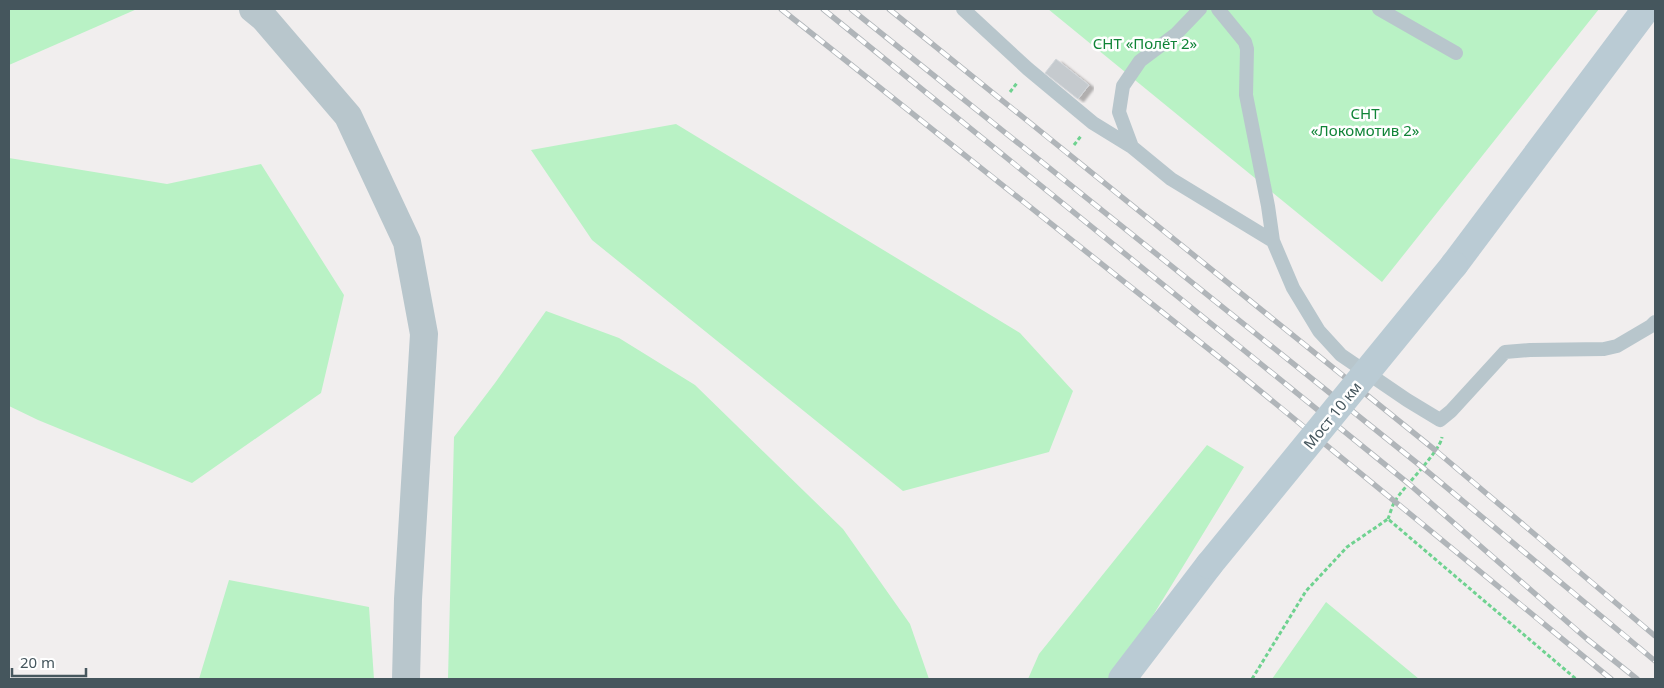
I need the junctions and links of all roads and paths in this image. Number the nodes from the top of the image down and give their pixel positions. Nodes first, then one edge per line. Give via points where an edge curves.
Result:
1 (253, 9) edge
2 (964, 9) edge
3 (1200, 9) edge
4 (1218, 9) edge
5 (1380, 9) edge
6 (1646, 9) edge
7 (1456, 53) dead end
8 (1132, 147) junction
9 (1273, 242) junction
10 (1655, 322) edge
11 (1442, 440) dead end
12 (1388, 520) junction
13 (406, 679) edge
14 (1122, 679) edge
15 (1252, 679) edge
16 (1576, 679) edge

1 - 13 street via 348,116 407,242 424,334
2 - 8 lane via 1035,75 1093,122
3 - 8 lane via 1176,34 1140,61 1123,86 1119,112
4 - 9 lane via 1247,49 1246,95
5 - 7 lane
6 - 14 main road, Мост 10 км, bridge via 1454,265 1209,565
8 - 9 lane via 1171,179
9 - 10 lane via 1293,288 1319,331 1341,355 1440,420 1505,352 1617,346
11 - 12 path via 1395,501
12 - 15 path via 1347,547 1306,591
12 - 16 path

